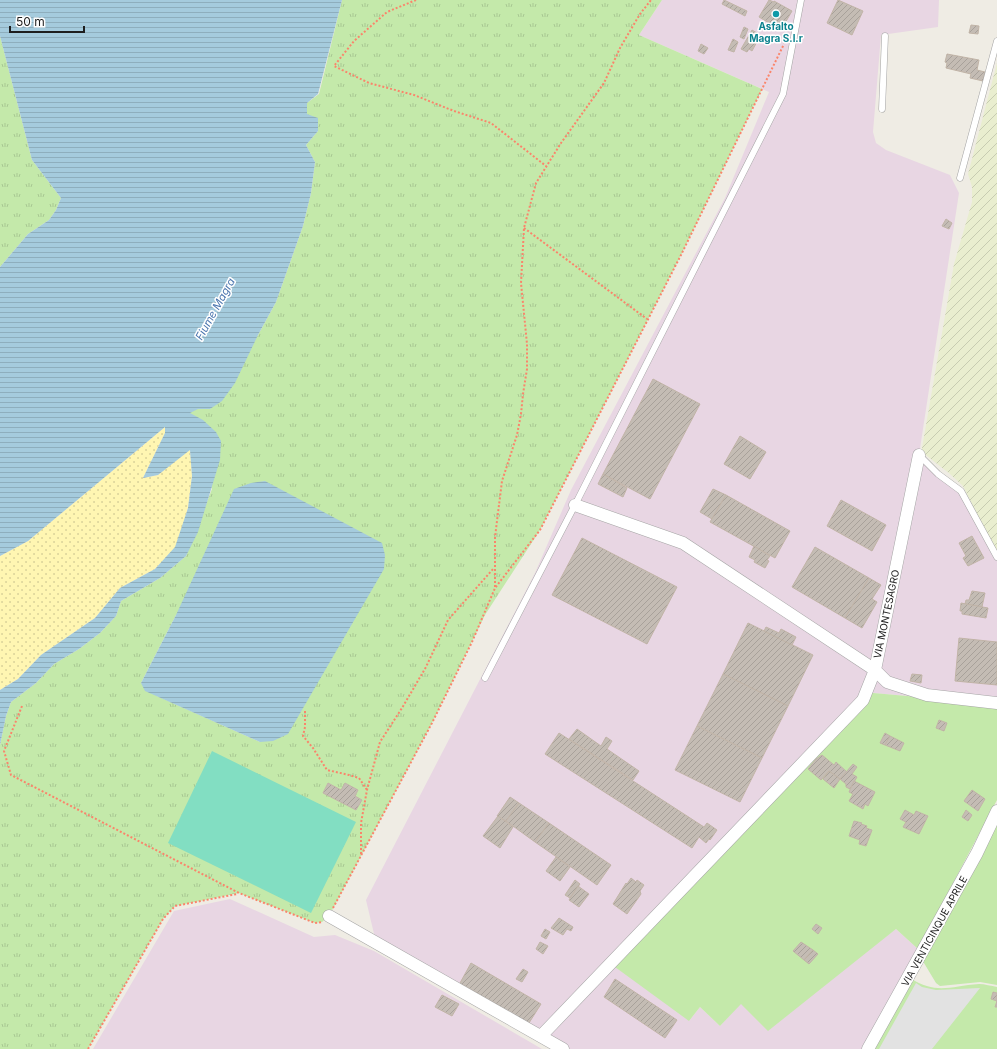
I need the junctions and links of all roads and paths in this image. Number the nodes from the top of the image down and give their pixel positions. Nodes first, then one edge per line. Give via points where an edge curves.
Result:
1 (416, 0) edge
2 (651, 0) edge
3 (801, 0) edge
4 (885, 36) dead end
5 (997, 41) edge
6 (785, 43) dead end
7 (882, 109) dead end
8 (546, 166) junction
9 (960, 178) dead end
10 (524, 228) junction
11 (647, 319) junction
12 (919, 455) joint
13 (575, 505) junction
14 (997, 557) edge
15 (494, 568) junction
16 (495, 588) junction
17 (875, 670) junction
18 (485, 678) dead end
19 (997, 703) edge
20 (22, 706) dead end
21 (306, 711) dead end
22 (367, 790) junction
23 (997, 811) edge
24 (361, 855) junction
25 (239, 893) junction
26 (329, 916) junction
27 (541, 1036) junction
28 (88, 1049) edge
29 (562, 1049) edge
30 (868, 1049) edge

1 - 8 path via 388,12 354,41 334,66 369,83 414,95 491,123
2 - 8 path via 620,48 604,83
3 - 13 lane via 783,94
4 - 7 lane
5 - 9 lane
6 - 11 path
8 - 10 path via 536,183
10 - 11 path
10 - 15 path via 521,283 527,369 517,435 502,481
11 - 16 path via 540,530
12 - 14 lane via 938,474 961,491
12 - 17 street, VIA MONTESAGRO
13 - 17 street via 683,543
13 - 18 lane
15 - 16 path
15 - 22 path via 448,620 426,667 380,742
16 - 24 path via 472,642 435,716
17 - 19 street, VIA MONTESAGRO via 886,682 927,695
17 - 27 street via 863,700
20 - 25 path via 4,751 11,775
21 - 22 path via 306,728 303,736 327,770 359,778
22 - 24 path via 361,822
23 - 30 street, VIA VENTICINQUE APRILE via 977,853
24 - 26 path
25 - 26 path via 315,923 322,922
25 - 28 path via 175,906 163,919
26 - 27 street
27 - 29 street

